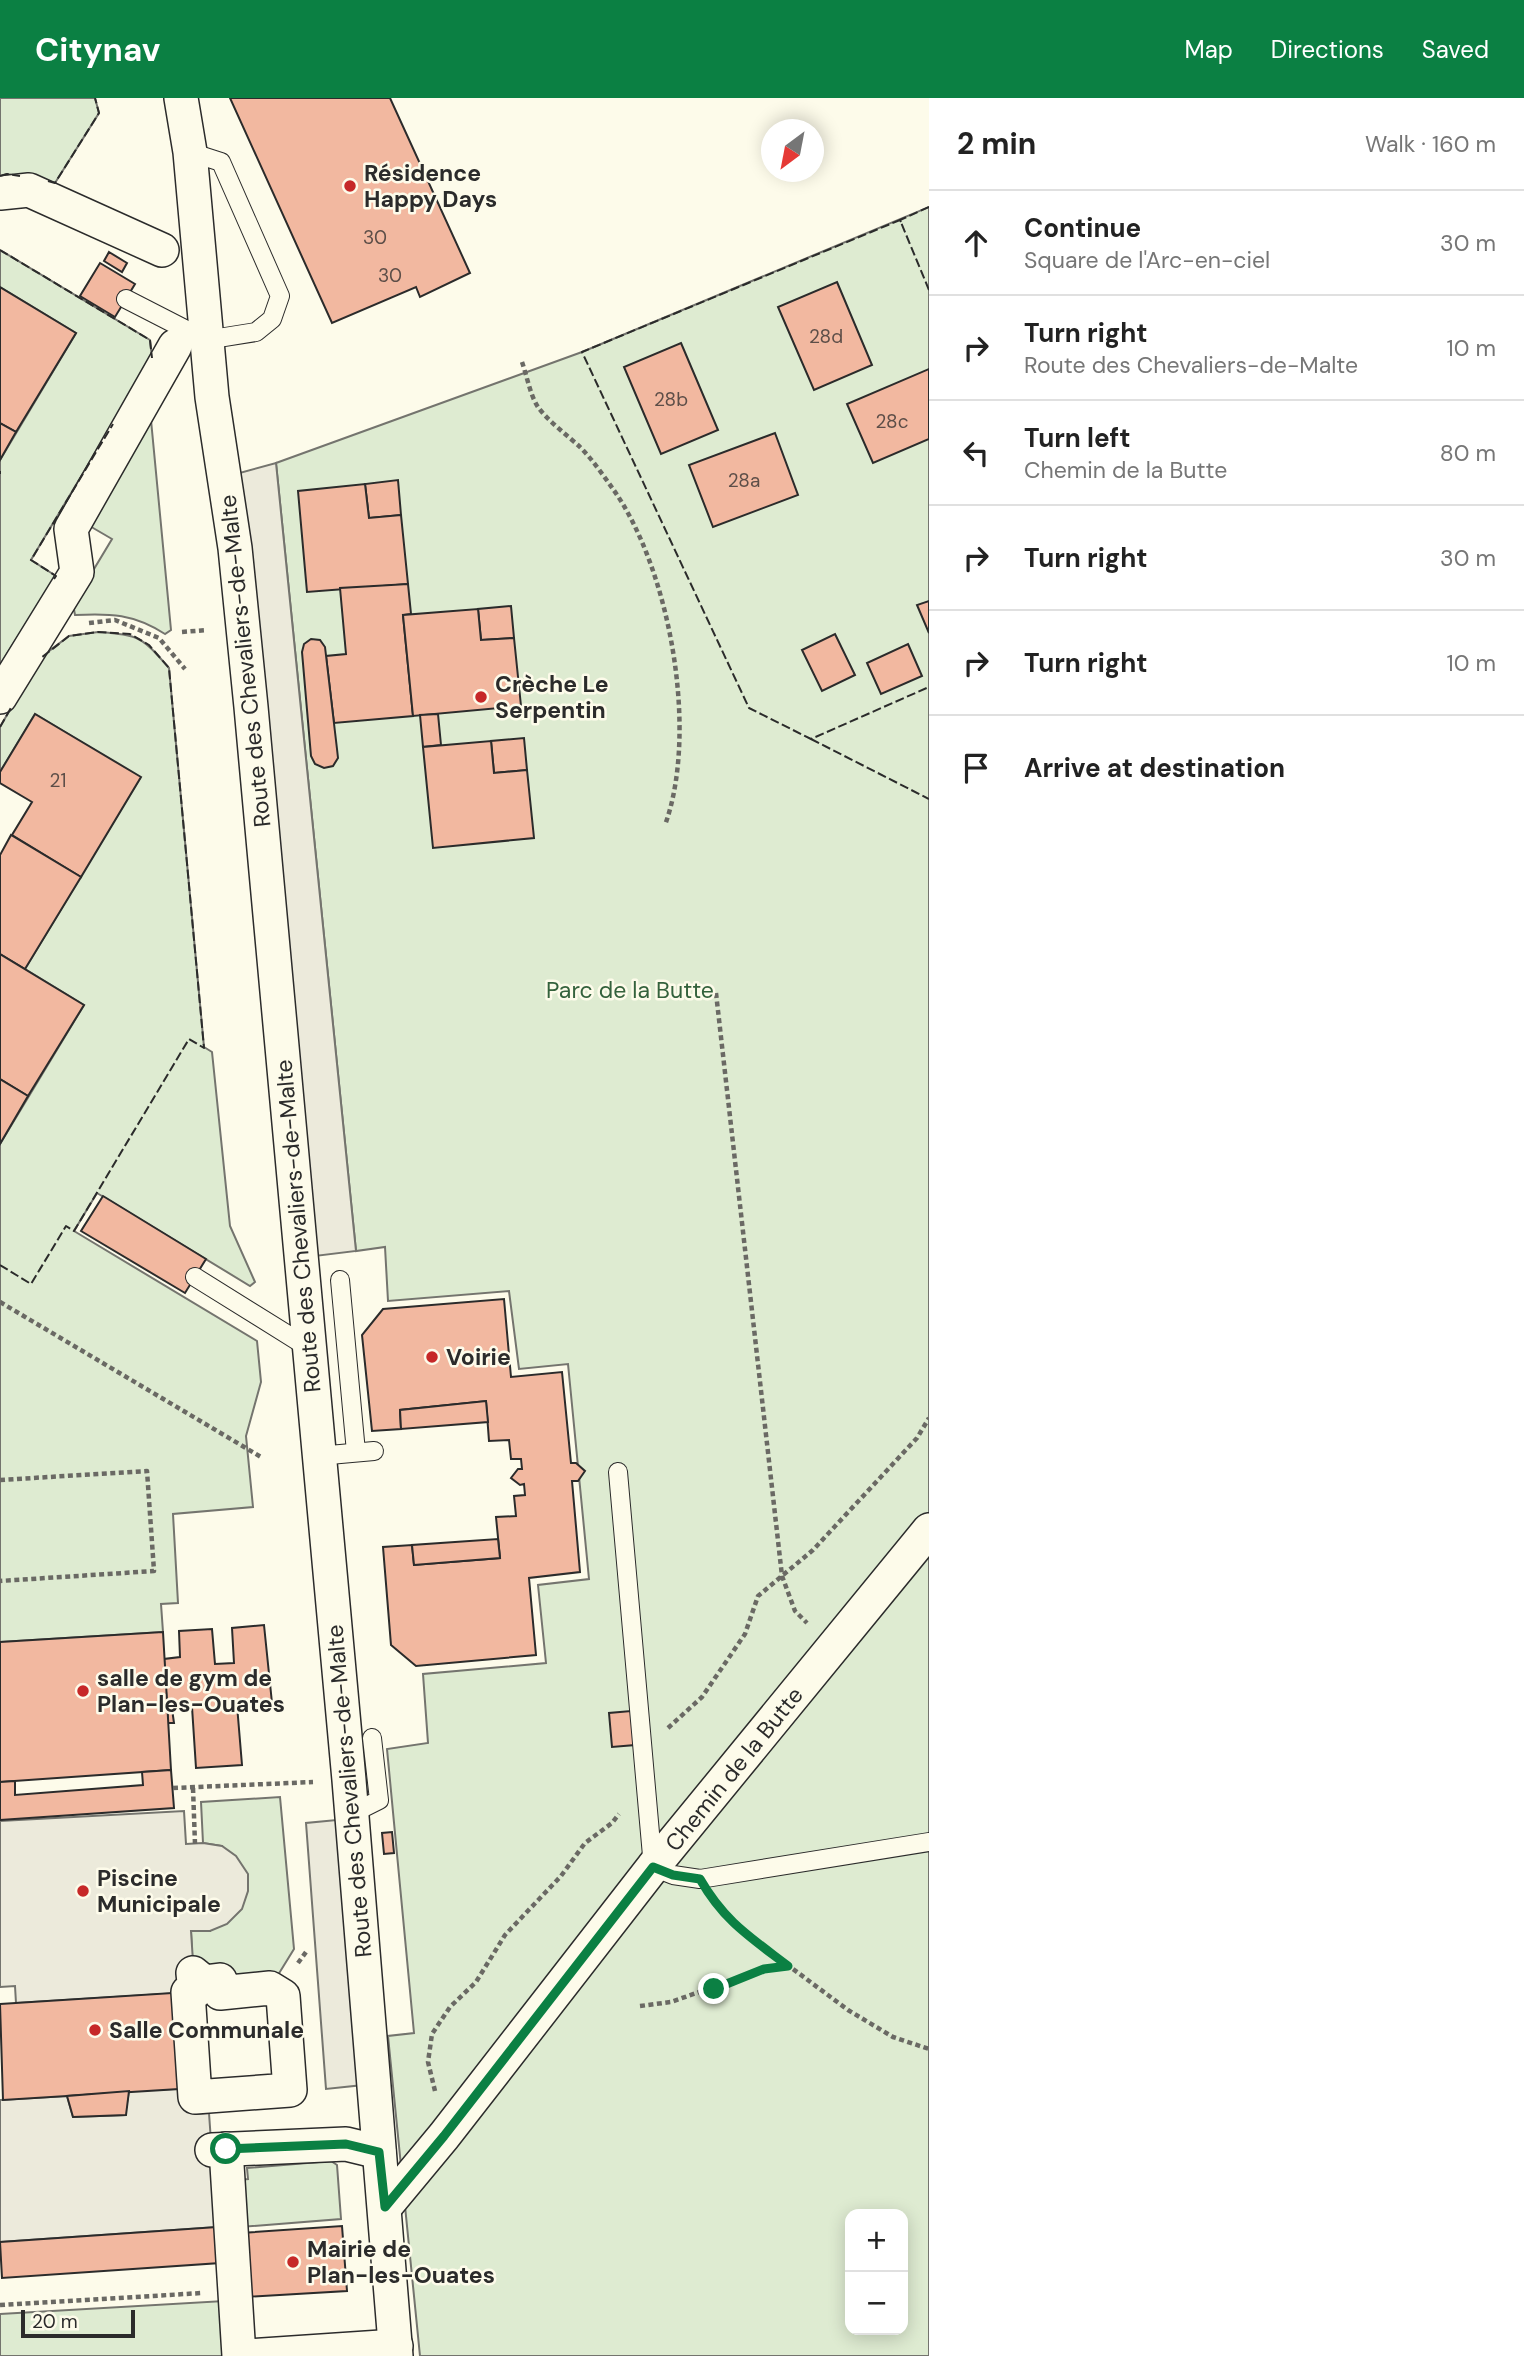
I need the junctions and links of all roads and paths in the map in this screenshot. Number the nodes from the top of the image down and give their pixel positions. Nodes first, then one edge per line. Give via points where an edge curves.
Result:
1 (181, 98) edge
2 (190, 152) junction
3 (0, 193) edge
4 (162, 250) dead end
5 (126, 299) dead end
6 (191, 343) junction
7 (522, 362) dead end
8 (89, 623) dead end
9 (209, 630) dead end
10 (182, 632) dead end
11 (185, 669) dead end
12 (0, 697) edge
13 (666, 825) dead end
14 (716, 993) dead end
15 (195, 1277) dead end
16 (340, 1280) dead end
17 (0, 1302) edge
18 (309, 1349) junction
19 (929, 1418) edge
20 (318, 1456) junction
21 (261, 1457) dead end
22 (618, 1472) dead end
23 (0, 1480) edge
24 (929, 1530) edge
25 (782, 1576) junction
26 (0, 1581) edge
27 (834, 1647) junction
28 (372, 1738) dead end
29 (645, 1778) junction
30 (349, 1780) junction
31 (173, 1788) dead end
32 (193, 1788) junction
33 (351, 1814) junction
34 (929, 1842) edge
35 (195, 1844) dead end
36 (653, 1867) junction
37 (700, 1879) junction
38 (788, 1966) junction
39 (640, 2006) dead end
40 (929, 2049) edge
41 (195, 2097) joint
42 (444, 2136) junction
43 (379, 2152) junction
44 (385, 2207) junction
45 (234, 2291) junction
46 (0, 2305) edge
47 (396, 2351) edge
48 (253, 2356) edge

1 - 2 street, Route des Chevaliers-de-Malte
2 - 6 street, Route des Chevaliers-de-Malte
2 - 6 lane via 220,162 279,296 272,319 256,332
3 - 4 street via 29,190
5 - 6 lane
6 - 12 street via 71,529 77,572
6 - 18 street, Route des Chevaliers-de-Malte via 212,397 232,524
7 - 13 path via 538,407 584,451 615,491 646,548 668,620 676,678 680,735 673,805
8 - 11 path via 115,620 159,638
9 - 10 path
14 - 25 path
15 - 18 lane
16 - 20 lane via 365,1451
17 - 21 path
18 - 20 street, Route des Chevaliers-de-Malte
19 - 25 path via 917,1438 849,1512
20 - 30 street, Route des Chevaliers-de-Malte
22 - 29 lane
23 - 26 path via 147,1471 153,1571
24 - 27 street, Chemin de la Butte
25 - 27 path via 795,1611
25 - 29 path via 758,1597 745,1634 702,1697 667,1729
27 - 36 street, Chemin de la Butte
28 - 33 lane via 379,1800
29 - 36 lane
29 - 42 path via 612,1823 585,1843 561,1876 505,1935 475,1982 432,2034 428,2062
30 - 32 path
30 - 33 street, Route des Chevaliers-de-Malte
31 - 32 path
32 - 35 path
33 - 43 street, Route des Chevaliers-de-Malte
34 - 37 lane
36 - 37 lane
36 - 42 street, Chemin de la Butte
37 - 38 path via 716,1906 738,1928
38 - 39 path via 764,1969 671,2002
38 - 40 path via 893,2037
41 - 41 street via 290,2090 283,1996 270,1988 220,1993 220,1980 204,1982 193,1973 195,1992 188,1992
42 - 44 street, Chemin de la Butte
43 - 44 street, Route des Chevaliers-de-Malte
43 - 45 street via 346,2144 219,2149
44 - 47 street, Route des Chevaliers-de-Malte
45 - 46 path
45 - 48 street
47 - 48 street

